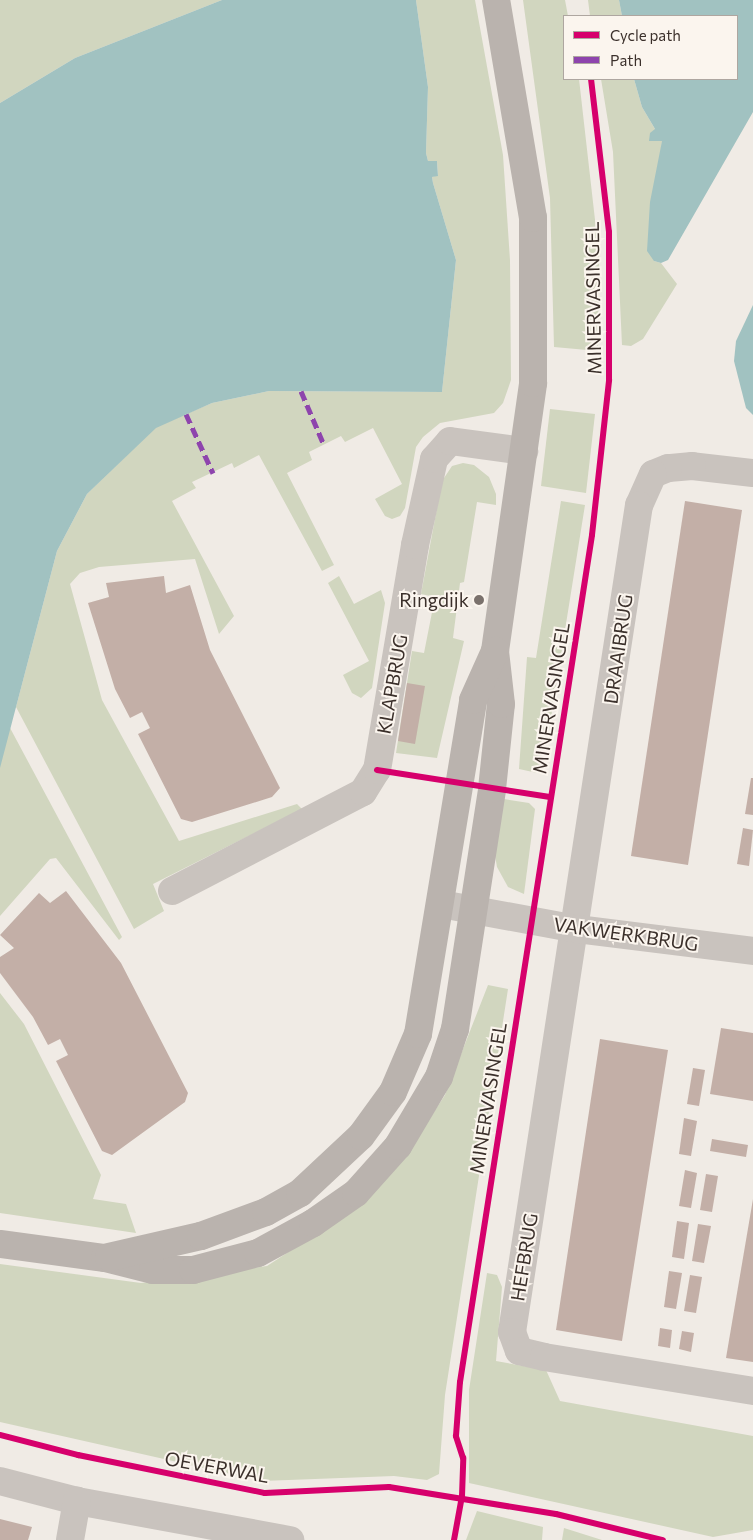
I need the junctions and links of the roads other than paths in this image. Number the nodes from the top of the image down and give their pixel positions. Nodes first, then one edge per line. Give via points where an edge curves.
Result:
1 (496, 0) edge
2 (524, 451) junction
3 (753, 472) edge
4 (495, 650) junction
5 (172, 891) dead end
6 (440, 904) junction
7 (474, 909) junction
8 (577, 929) junction
9 (753, 951) edge
10 (0, 1244) edge
11 (105, 1258) junction
12 (753, 1390) edge
13 (0, 1481) edge
14 (77, 1501) junction
15 (70, 1540) edge
16 (290, 1540) edge

1 - 2 street via 533,218 535,345
2 - 4 street
2 - 5 street, KLAPBRUG via 450,441 434,458 415,545 377,770 363,792
3 - 8 street, DRAAIBRUG via 692,466 668,468 652,474 639,504
4 - 6 street via 473,700
4 - 7 street via 501,704
6 - 7 street, VAKWERKBRUG
6 - 11 street via 418,1034 393,1092 361,1136 300,1193 266,1212 202,1236
7 - 8 street, VAKWERKBRUG
7 - 11 street via 456,1029 439,1077 398,1146 356,1193 306,1228 258,1254 193,1270 153,1270
8 - 9 street, VAKWERKBRUG
8 - 12 street, HEFBRUG via 512,1332 519,1351
10 - 11 street
13 - 14 street
14 - 15 street
14 - 16 street

